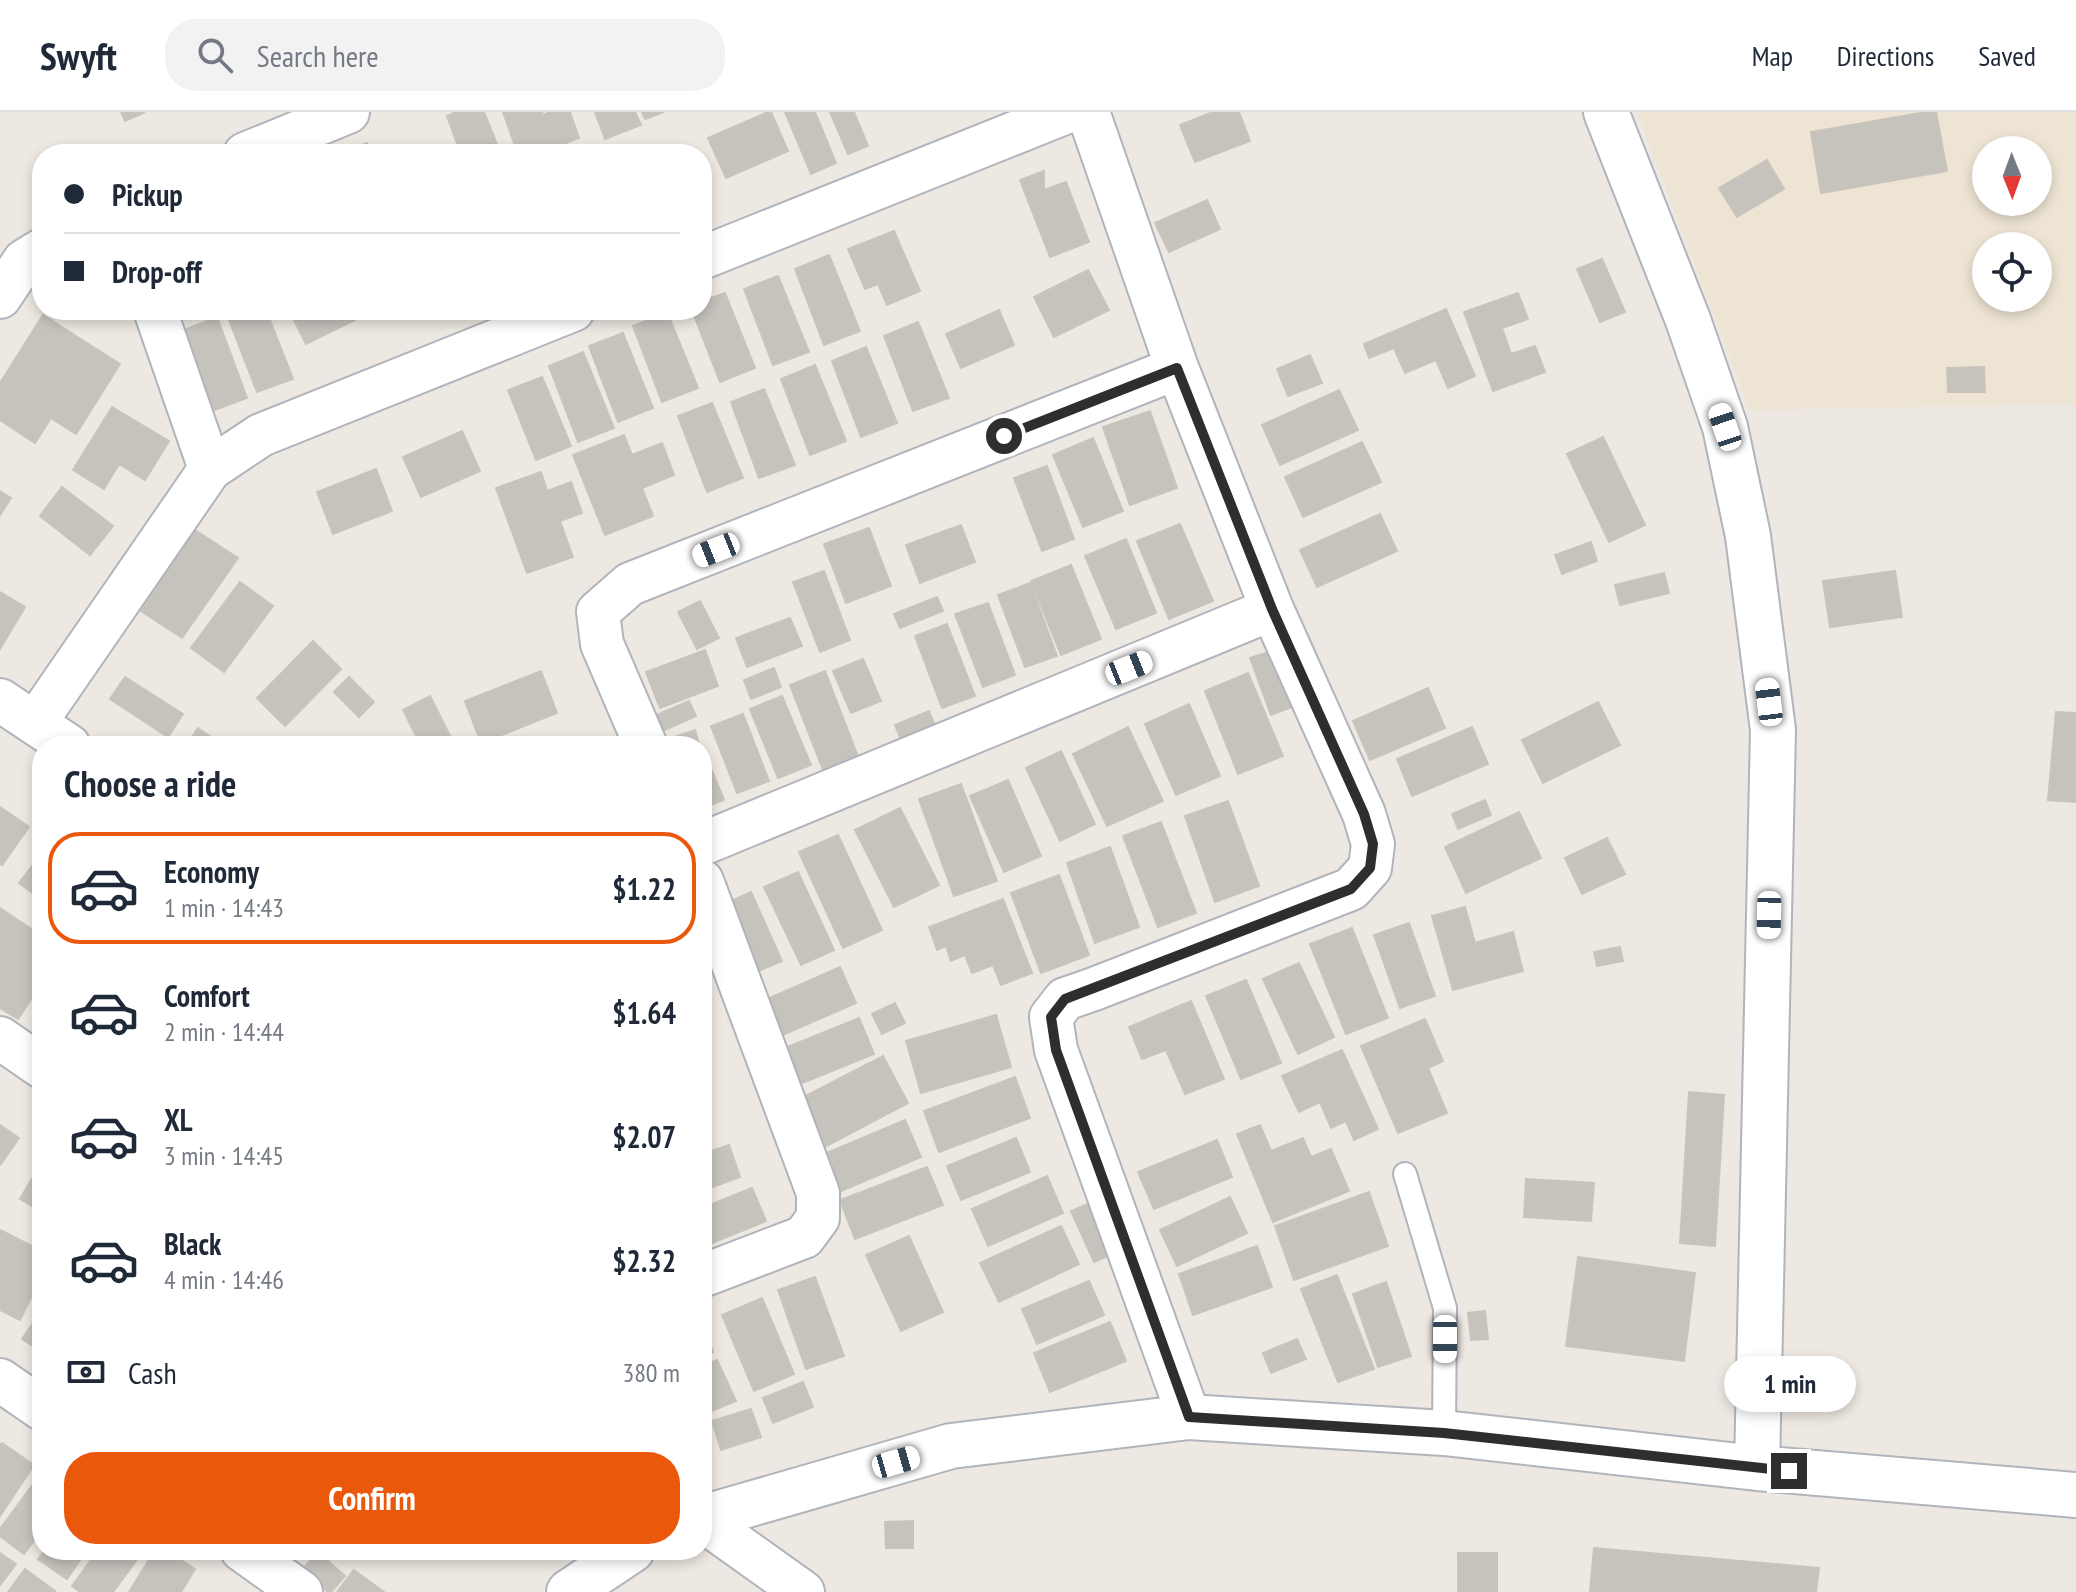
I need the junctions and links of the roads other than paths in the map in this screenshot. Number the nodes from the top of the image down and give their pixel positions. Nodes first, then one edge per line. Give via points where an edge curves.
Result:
1 (348, 112) edge
2 (1067, 112) edge
3 (1088, 112) edge
4 (1606, 112) edge
5 (270, 144) edge
6 (712, 254) edge
7 (32, 256) edge
8 (0, 297) edge
9 (158, 320) edge
10 (548, 320) edge
11 (1177, 368) junction
12 (210, 469) junction
13 (1272, 609) junction
14 (0, 700) edge
15 (35, 723) junction
16 (54, 736) edge
17 (642, 736) edge
18 (712, 840) edge
19 (712, 908) edge
20 (0, 1038) edge
21 (32, 1060) edge
22 (1405, 1174) dead end
23 (712, 1272) edge
24 (0, 1380) edge
25 (32, 1402) edge
26 (1189, 1417) junction
27 (1444, 1433) junction
28 (1757, 1468) junction
29 (2076, 1495) edge
30 (712, 1516) edge
31 (712, 1526) edge
32 (256, 1560) edge
33 (617, 1560) edge
34 (301, 1592) edge
35 (569, 1592) edge
36 (803, 1592) edge

1 - 5 street
2 - 6 street
3 - 11 street
4 - 28 street via 1725,427 1748,536 1773,730
7 - 8 street
9 - 12 street
10 - 12 street via 261,435
11 - 13 street
11 - 17 street via 630,584 598,612 602,644
12 - 15 street
13 - 18 street
13 - 26 street via 1364,814 1373,844 1370,868 1351,889 1065,999 1051,1017 1056,1050
14 - 15 street
15 - 16 street
19 - 23 street via 818,1193 818,1218 804,1237
20 - 21 street
22 - 27 lane via 1445,1308
24 - 25 street
26 - 27 street
26 - 30 street via 951,1446
27 - 28 street
28 - 29 street
31 - 36 street
32 - 34 street
33 - 35 street

